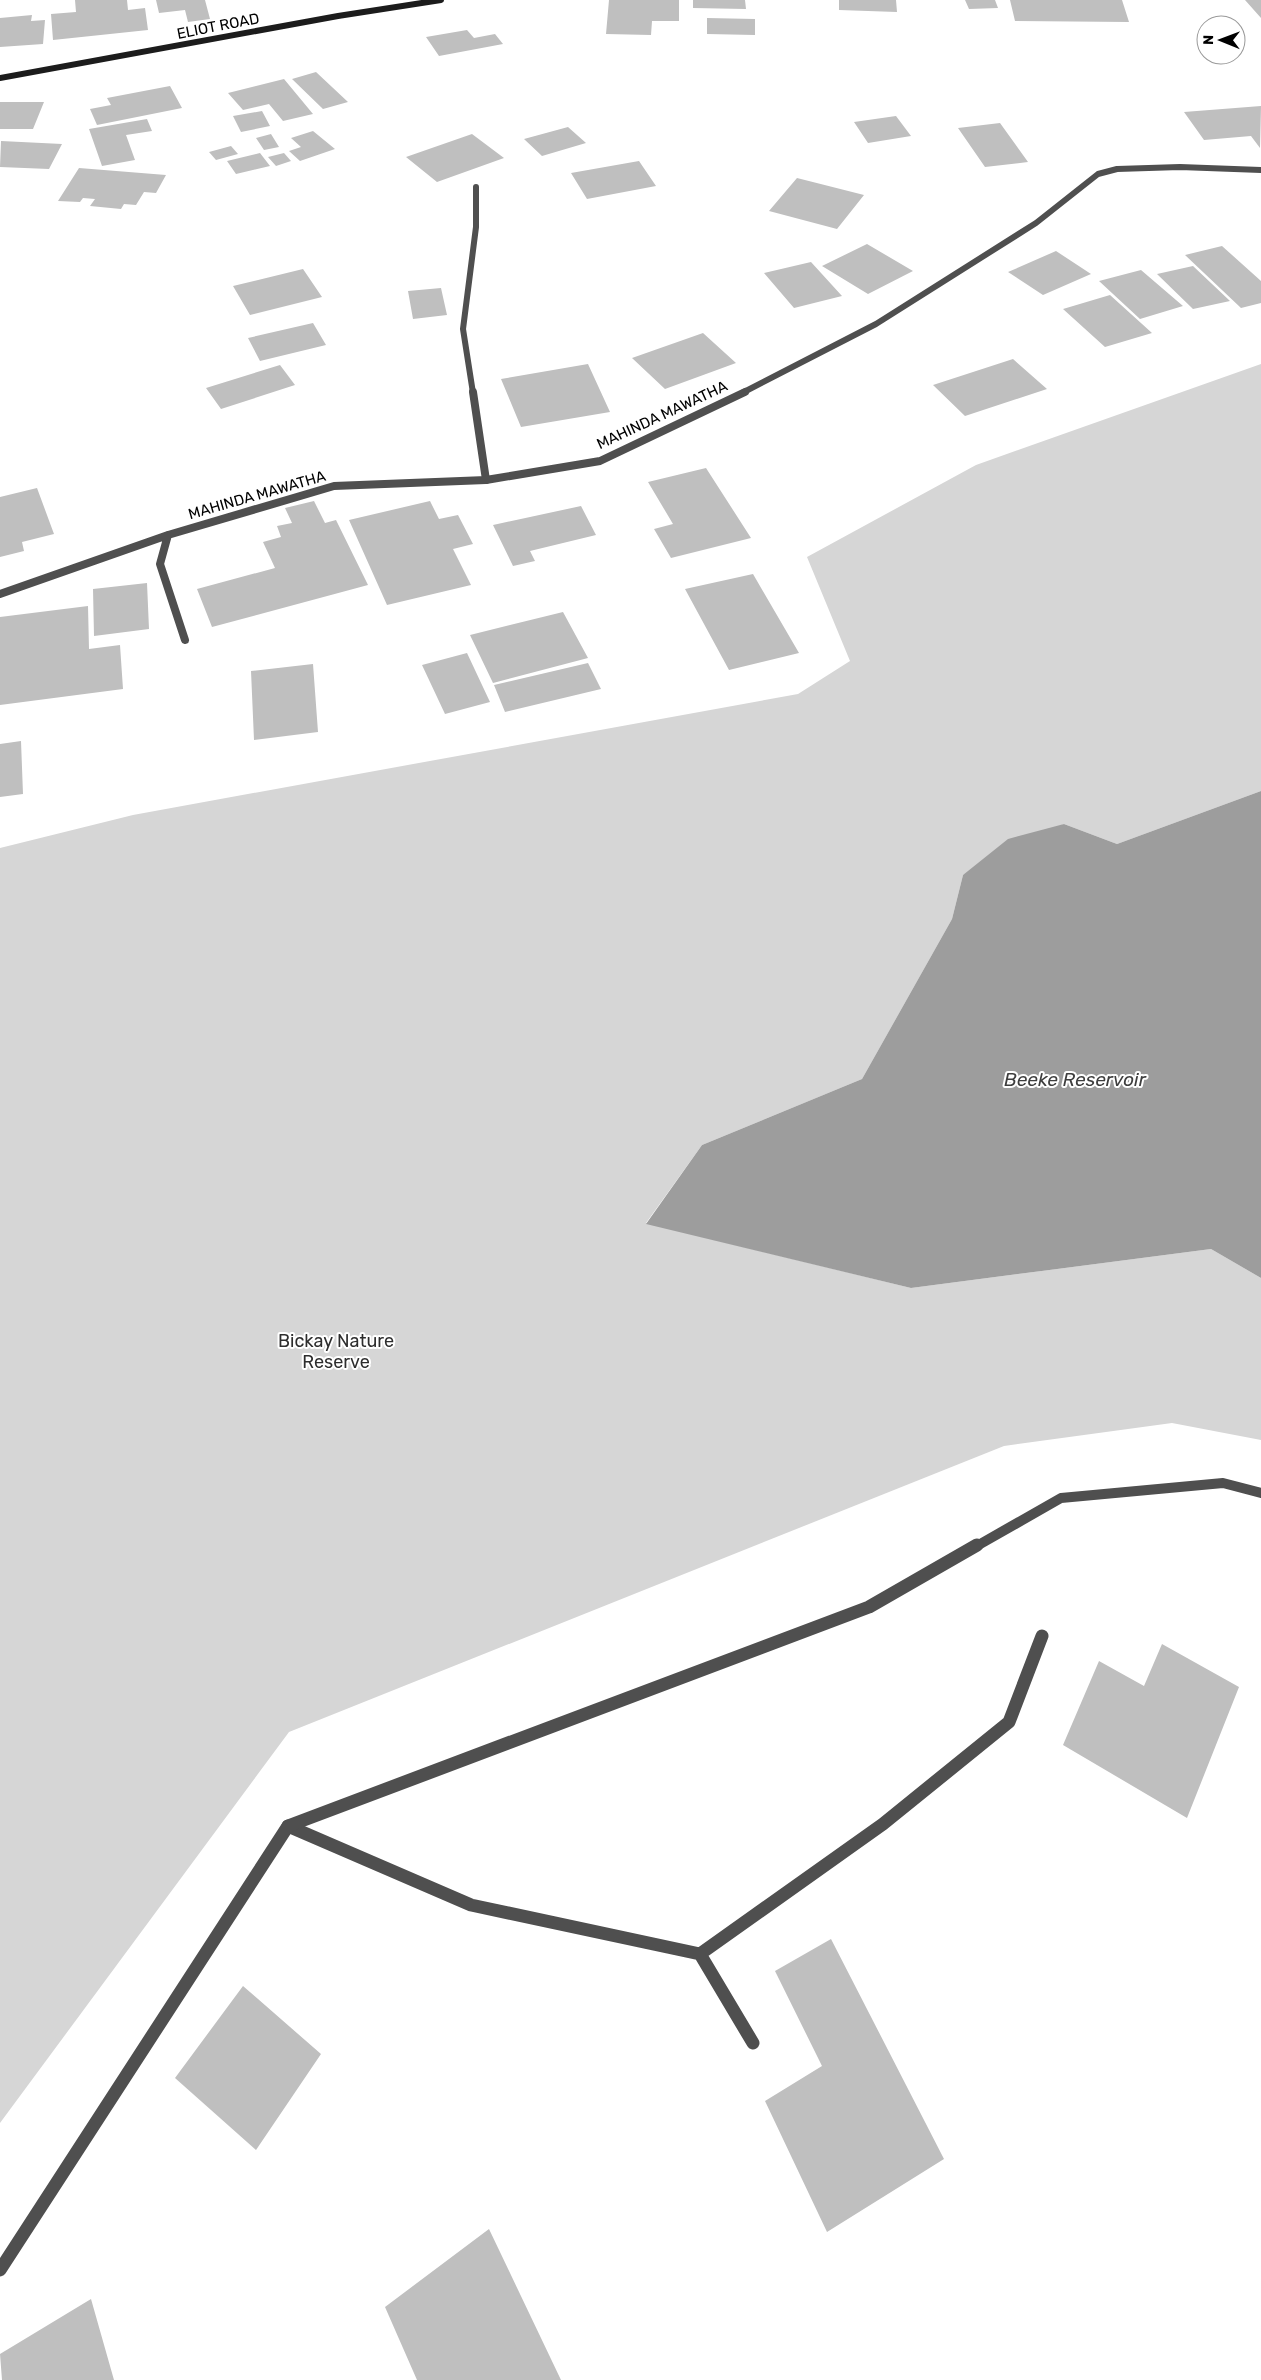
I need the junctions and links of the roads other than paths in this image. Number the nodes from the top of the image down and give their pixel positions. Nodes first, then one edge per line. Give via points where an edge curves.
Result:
1 (441, 0) edge
2 (0, 78) edge
3 (1261, 170) edge
4 (476, 187) dead end
5 (486, 480) junction
6 (168, 535) junction
7 (0, 594) edge
8 (185, 640) dead end
9 (1261, 1493) edge
10 (1042, 1636) dead end
11 (288, 1826) junction
12 (700, 1954) junction
13 (753, 2043) dead end
14 (0, 2270) edge

1 - 2 street, ELIOT ROAD
3 - 5 street, MAHINDA MAWATHA via 1180,167 1117,169 1098,174 1028,228 876,324 770,380 600,460
4 - 5 street via 476,227 463,329
5 - 6 street, MAHINDA MAWATHA via 334,486
6 - 7 street, MAHINDA MAWATHA
6 - 8 street via 160,564
9 - 11 street via 1223,1483 1061,1498 869,1607
10 - 12 street via 1009,1722 883,1824
11 - 12 street via 471,1905
11 - 14 street
12 - 13 street

